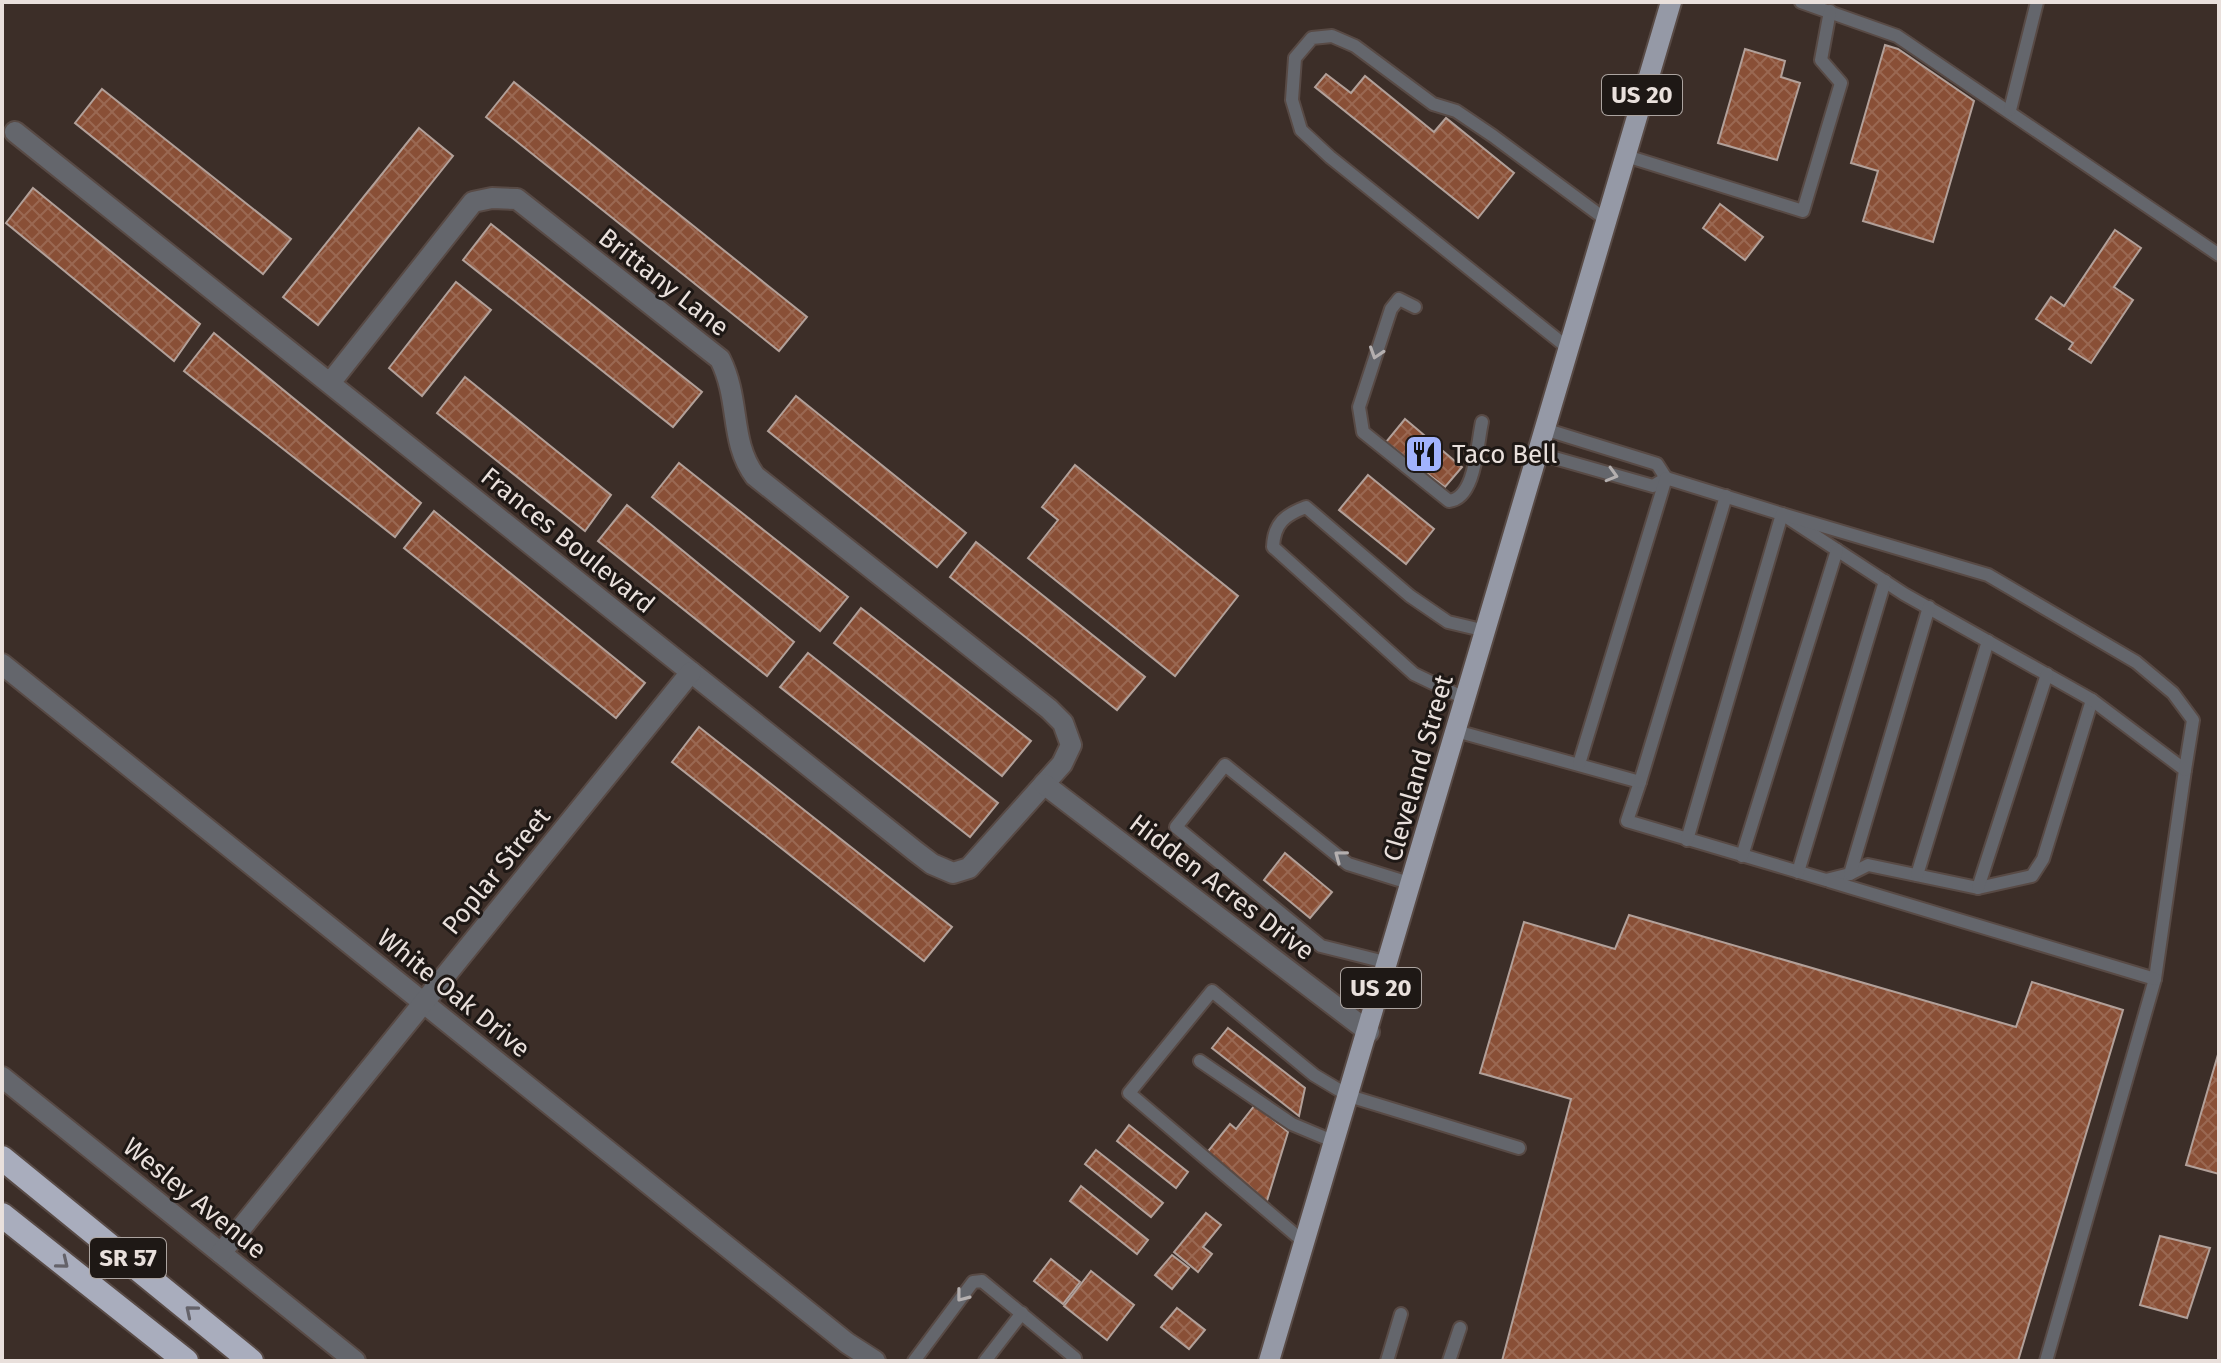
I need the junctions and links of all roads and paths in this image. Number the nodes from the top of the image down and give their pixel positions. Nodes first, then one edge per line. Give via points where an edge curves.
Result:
1 (1671, 2) edge
2 (1801, 2) edge
3 (2037, 2) edge
4 (1830, 11) junction
5 (2010, 110) junction
6 (15, 132) dead end
7 (1623, 155) junction
8 (1605, 219) junction
9 (2219, 255) edge
10 (1415, 307) dead end
11 (1568, 348) junction
12 (330, 383) junction
13 (1482, 422) dead end
14 (1544, 429) junction
15 (1537, 453) junction
16 (1666, 478) junction
17 (1726, 496) junction
18 (1782, 514) junction
19 (1837, 550) junction
20 (1885, 581) junction
21 (1929, 607) junction
22 (1486, 631) junction
23 (1988, 641) junction
24 (2, 664) edge
25 (691, 672) junction
26 (2047, 674) junction
27 (1466, 699) junction
28 (2092, 700) junction
29 (1456, 731) junction
30 (1071, 745) joint
31 (1579, 764) junction
32 (2185, 770) junction
33 (1640, 782) junction
34 (1044, 784) junction
35 (1687, 840) junction
36 (1742, 856) junction
37 (1798, 872) junction
38 (1850, 874) junction
39 (1917, 875) junction
40 (1826, 880) junction
41 (1412, 884) junction
42 (1978, 888) junction
43 (1389, 963) junction
44 (2155, 979) junction
45 (424, 1002) junction
46 (1369, 1032) junction
47 (1200, 1061) dead end
48 (2, 1077) edge
49 (1349, 1096) junction
50 (1335, 1142) junction
51 (1519, 1148) dead end
52 (2, 1158) edge
53 (2, 1215) edge
54 (1305, 1243) junction
55 (221, 1253) junction
56 (1022, 1313) junction
57 (1401, 1314) dead end
58 (1460, 1328) dead end
59 (186, 1361) edge
60 (251, 1361) edge
61 (355, 1361) edge
62 (875, 1361) edge
63 (914, 1361) edge
64 (985, 1361) edge
65 (1072, 1361) edge
66 (1269, 1361) edge
67 (1387, 1361) edge
68 (1449, 1361) edge
69 (2046, 1361) edge

1 - 7 main road, US 20
2 - 4 lane
3 - 5 lane
4 - 5 lane via 1897,36
4 - 7 lane via 1821,60 1841,83 1803,211
5 - 9 lane
6 - 12 street, Frances Boulevard
7 - 8 main road, Cleveland Street / US 20
8 - 11 main road, Cleveland Street / US 20
8 - 11 lane via 1493,136 1456,111 1433,104 1355,46 1332,36 1312,38 1295,58 1292,100 1301,130
10 -> 13 lane via 1399,299 1391,309 1359,407 1363,432 1449,501 1469,483
11 - 14 main road, Cleveland Street / US 20
12 - 25 street, Frances Boulevard
12 - 30 street, Brittany Lane via 473,202 517,199 720,359 735,398 741,457 768,489 1049,709 1063,723
14 - 15 main road, Cleveland Street / US 20
14 - 16 lane via 1657,464
15 -> 16 lane via 1653,486
15 - 22 main road, Cleveland Street / US 20
16 - 17 lane
16 - 31 lane
17 - 18 lane
17 - 33 lane
18 - 19 lane
18 - 32 lane via 1988,575 2111,647 2173,693 2193,720
18 - 35 lane
19 - 20 lane
19 - 36 lane
20 - 21 lane
20 - 37 lane
21 - 23 lane
21 - 38 lane
22 - 27 main road, Cleveland Street / US 20
22 - 27 lane via 1448,622 1306,507 1285,515 1273,533 1273,547 1345,615 1414,674
23 - 26 lane
23 - 39 lane
24 - 45 street, White Oak Drive
25 - 34 street, Frances Boulevard via 943,870 959,873 980,858
25 - 45 street, Poplar Street
26 - 28 lane
26 - 42 lane
27 - 29 main road, Cleveland Street / US 20
28 - 32 lane
28 - 42 lane via 2043,859 2032,876
29 - 31 lane
29 - 41 main road, Cleveland Street / US 20
30 - 34 street, Frances Boulevard
31 - 33 lane
32 - 44 lane
33 - 35 lane via 1627,821
34 - 46 street, Hidden Acres Drive
35 - 36 lane
36 - 37 lane
37 - 40 lane
38 - 39 lane via 1868,865
38 - 40 lane
39 - 42 lane
40 - 44 lane
41 - 43 main road, Cleveland Street / US 20
41 -> 43 lane via 1348,864 1225,765 1176,827 1321,946
43 - 46 main road, Cleveland Street / US 20
44 - 69 lane
45 - 55 street, Poplar Street
45 - 62 street, White Oak Drive
46 - 49 main road, Cleveland Street / US 20
47 - 50 lane via 1292,1124
48 - 55 street, Wesley Avenue
49 - 50 main road, Cleveland Street / US 20
49 - 51 lane
49 - 54 lane via 1314,1075 1212,991 1129,1093
50 - 54 main road, Cleveland Street / US 20
60 -> 52 highway, SR 57
53 -> 59 highway, SR 57
54 - 66 main road, Cleveland Street / US 20
55 - 61 street, Wesley Avenue
56 -> 63 lane via 982,1281 973,1282
56 - 64 lane
56 - 65 lane via 1075,1358
57 - 67 lane
58 - 68 lane

